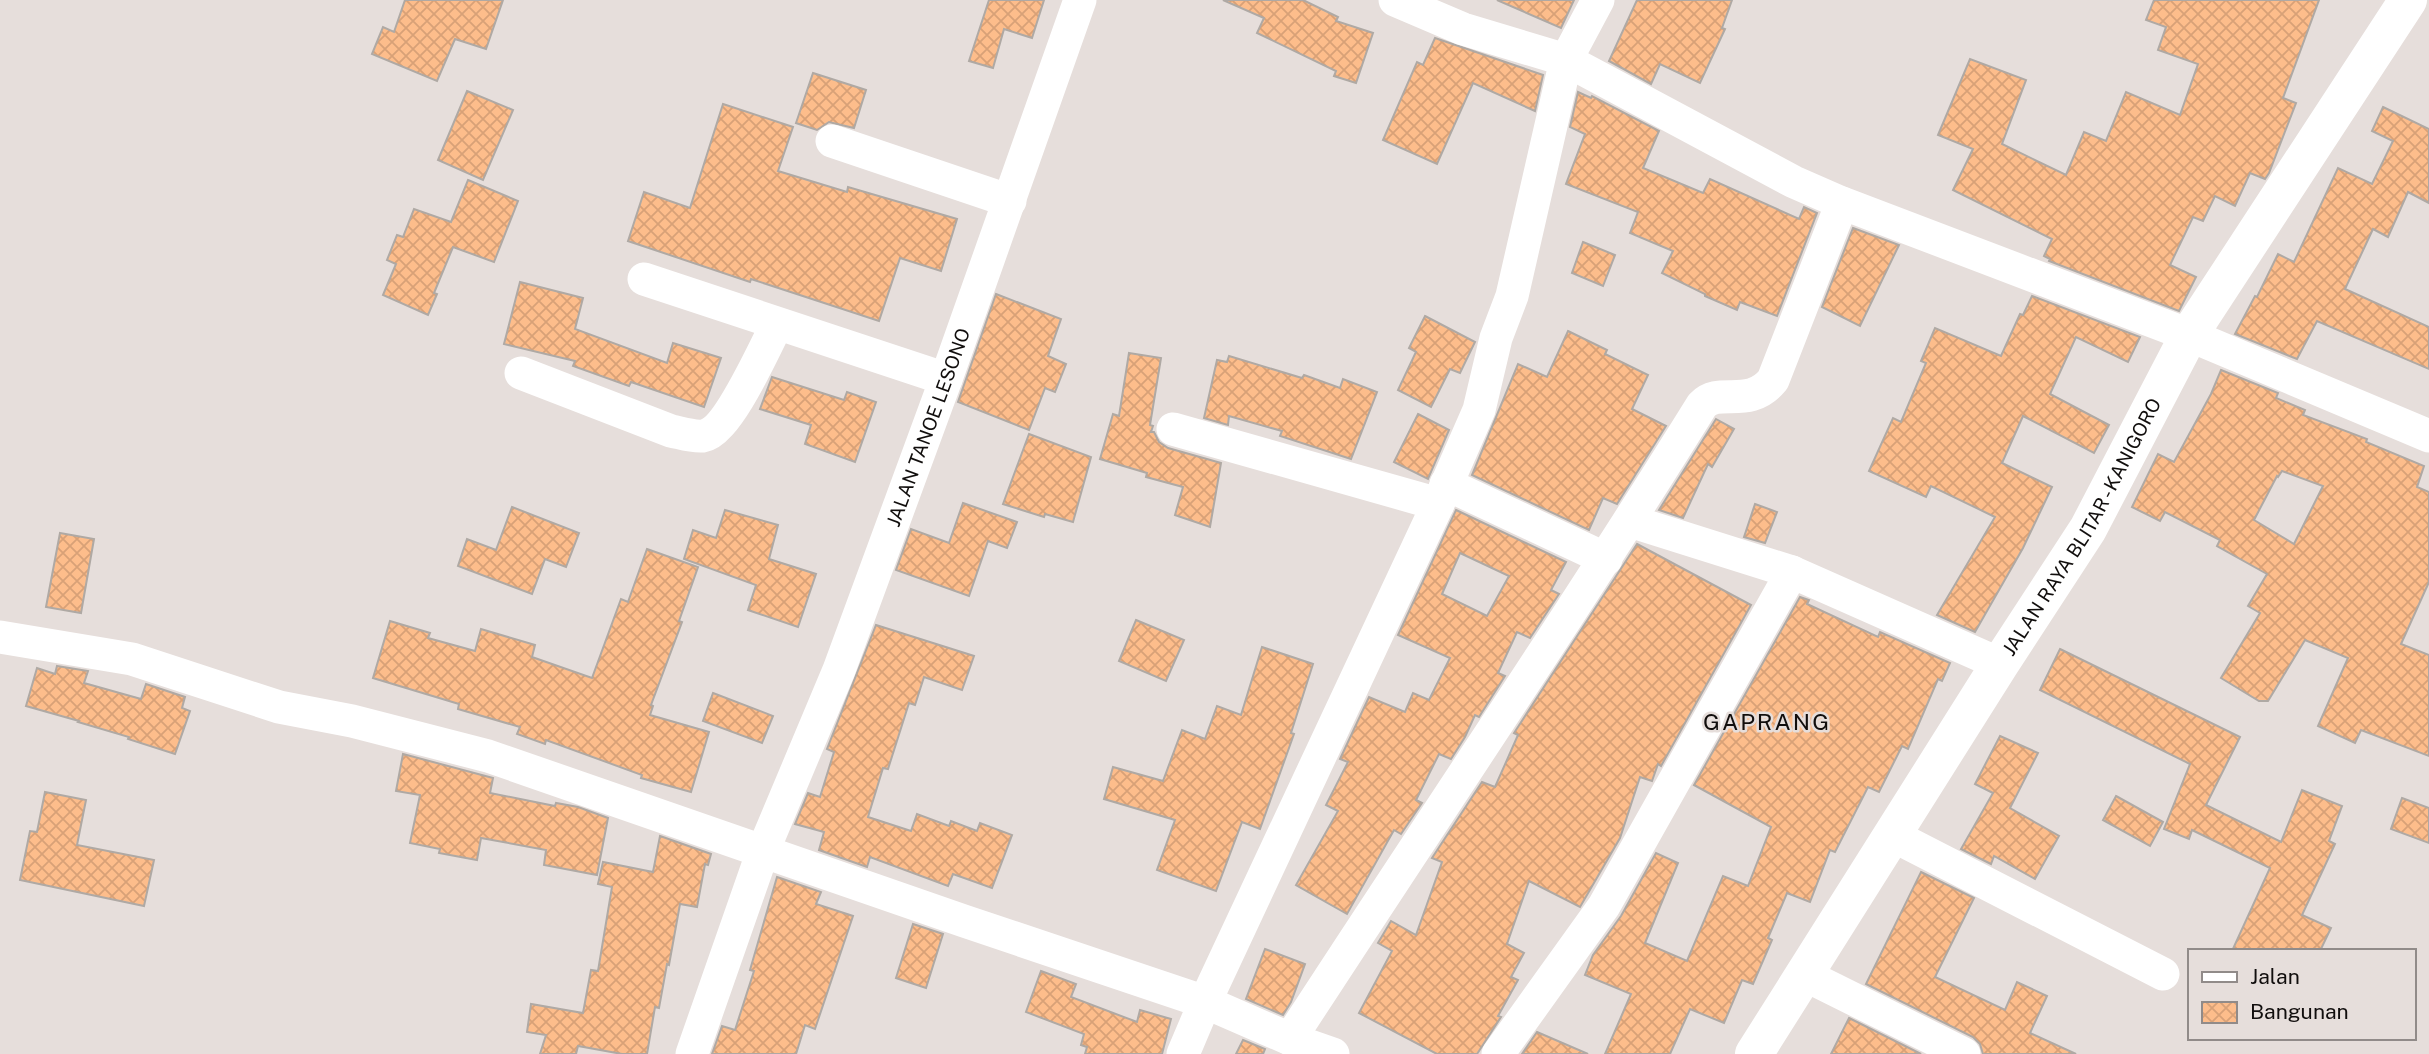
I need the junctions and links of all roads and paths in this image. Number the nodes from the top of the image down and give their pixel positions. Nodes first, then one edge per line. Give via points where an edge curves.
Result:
1 (1080, 0) edge
2 (1395, 0) edge
3 (1598, 0) edge
4 (2408, 0) edge
5 (1566, 60) junction
6 (832, 141) dead end
7 (1010, 201) junction
8 (1842, 203) junction
9 (644, 279) dead end
10 (777, 324) junction
11 (2189, 335) junction
12 (521, 373) dead end
13 (946, 379) junction
14 (1173, 429) dead end
15 (2429, 436) edge
16 (1442, 494) junction
17 (1630, 521) junction
18 (1606, 559) junction
19 (1792, 572) junction
20 (0, 637) edge
21 (2000, 664) junction
22 (1892, 835) junction
23 (763, 851) junction
24 (2163, 974) dead end
25 (1805, 975) junction
26 (1205, 1002) junction
27 (1290, 1039) junction
28 (692, 1054) edge
29 (1183, 1054) edge
30 (1333, 1054) edge
31 (1498, 1054) edge
32 (1755, 1054) edge
33 (1964, 1054) edge

1 - 7 street, JALAN TANOE LESONO
2 - 5 street via 1463,29
3 - 5 street
4 - 11 main road, JALAN RAYA BLITAR - KANIGORO
5 - 8 street via 1794,183
5 - 16 street via 1511,296 1479,410
6 - 7 street
7 - 13 street, JALAN TANOE LESONO
8 - 11 street
8 - 17 street via 1773,380 1756,395 1706,401
9 - 10 street
10 - 12 street via 738,399 704,436 671,431
10 - 13 street
11 - 15 street
11 - 21 main road, JALAN RAYA BLITAR - KANIGORO via 2088,529
13 - 23 street, JALAN TANOE LESONO via 839,670
14 - 16 street
16 - 18 street
16 - 26 street
17 - 18 street
17 - 19 street
18 - 27 street
19 - 21 street
19 - 31 street via 1604,906
20 - 23 street via 132,659 279,707 488,756
21 - 22 main road, JALAN RAYA BLITAR - KANIGORO
22 - 24 street
22 - 25 main road, JALAN RAYA BLITAR - KANIGORO
23 - 26 street
23 - 28 street, JALAN TANOE LESONO
25 - 32 main road, JALAN RAYA BLITAR - KANIGORO
25 - 33 street
26 - 27 street
26 - 29 street
27 - 30 street

